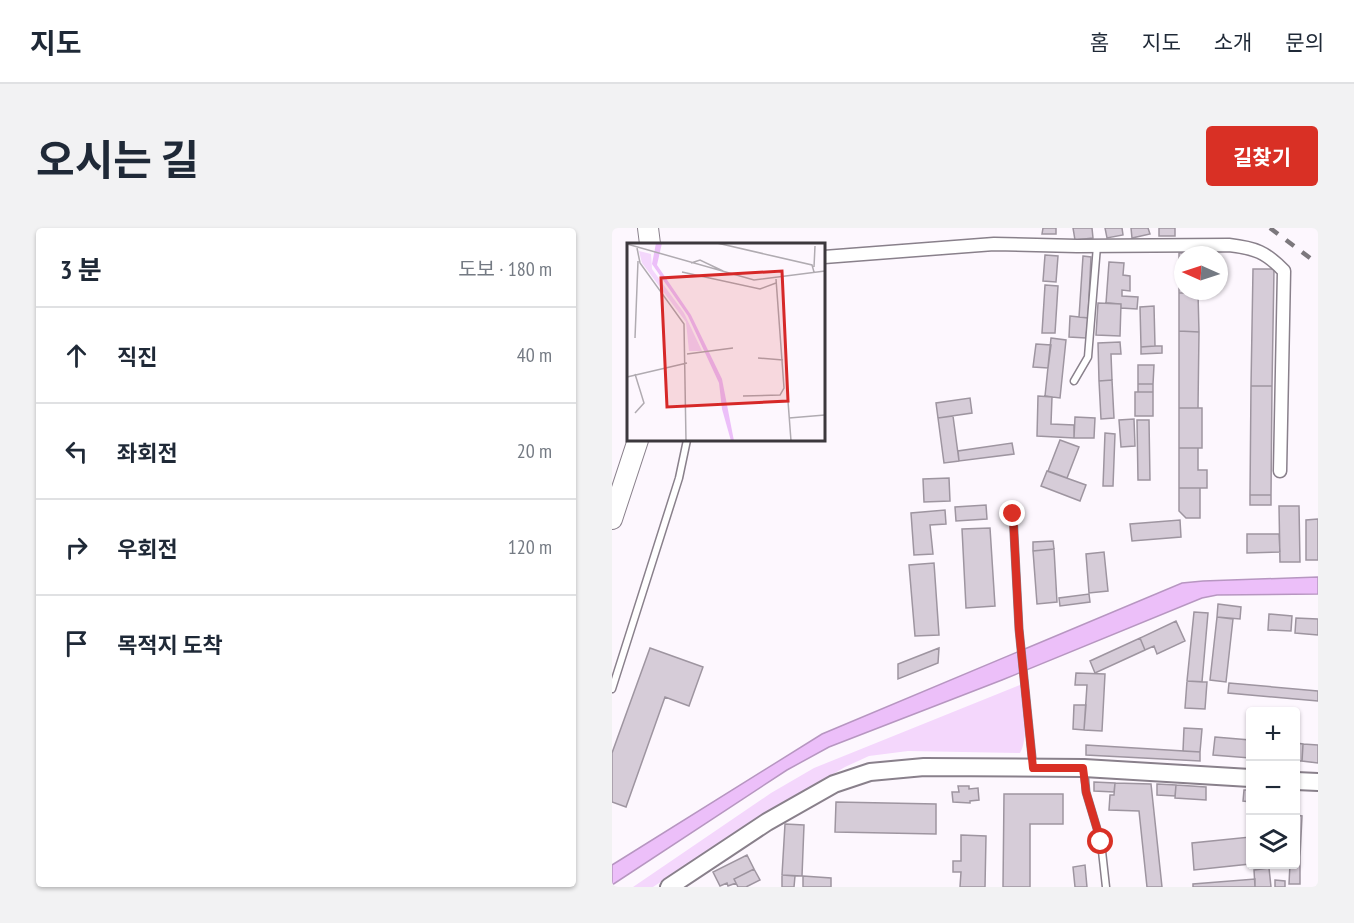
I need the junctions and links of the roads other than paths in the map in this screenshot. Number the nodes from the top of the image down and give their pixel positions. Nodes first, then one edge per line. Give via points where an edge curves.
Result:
1 (648, 228) edge
2 (650, 243) edge
3 (1097, 246) junction
4 (825, 257) edge
5 (1074, 381) dead end
6 (638, 441) edge
7 (687, 441) edge
8 (1280, 471) dead end
9 (1013, 514) dead end
10 (612, 519) edge
11 (612, 689) edge
12 (1033, 768) junction
13 (1083, 768) junction
14 (1246, 778) edge
15 (1300, 781) edge
16 (1318, 782) edge
17 (669, 887) edge
18 (1106, 887) edge

1 - 2 main road
3 - 4 street via 994,244
3 - 5 lane via 1088,357
3 - 8 street via 1246,247 1270,256 1284,271
6 - 10 main road
7 - 11 lane via 679,478
9 - 12 lane
12 - 13 street
12 - 17 street via 924,767 870,772 834,784 767,822
13 - 14 street
13 - 18 lane via 1101,842
15 - 16 street

